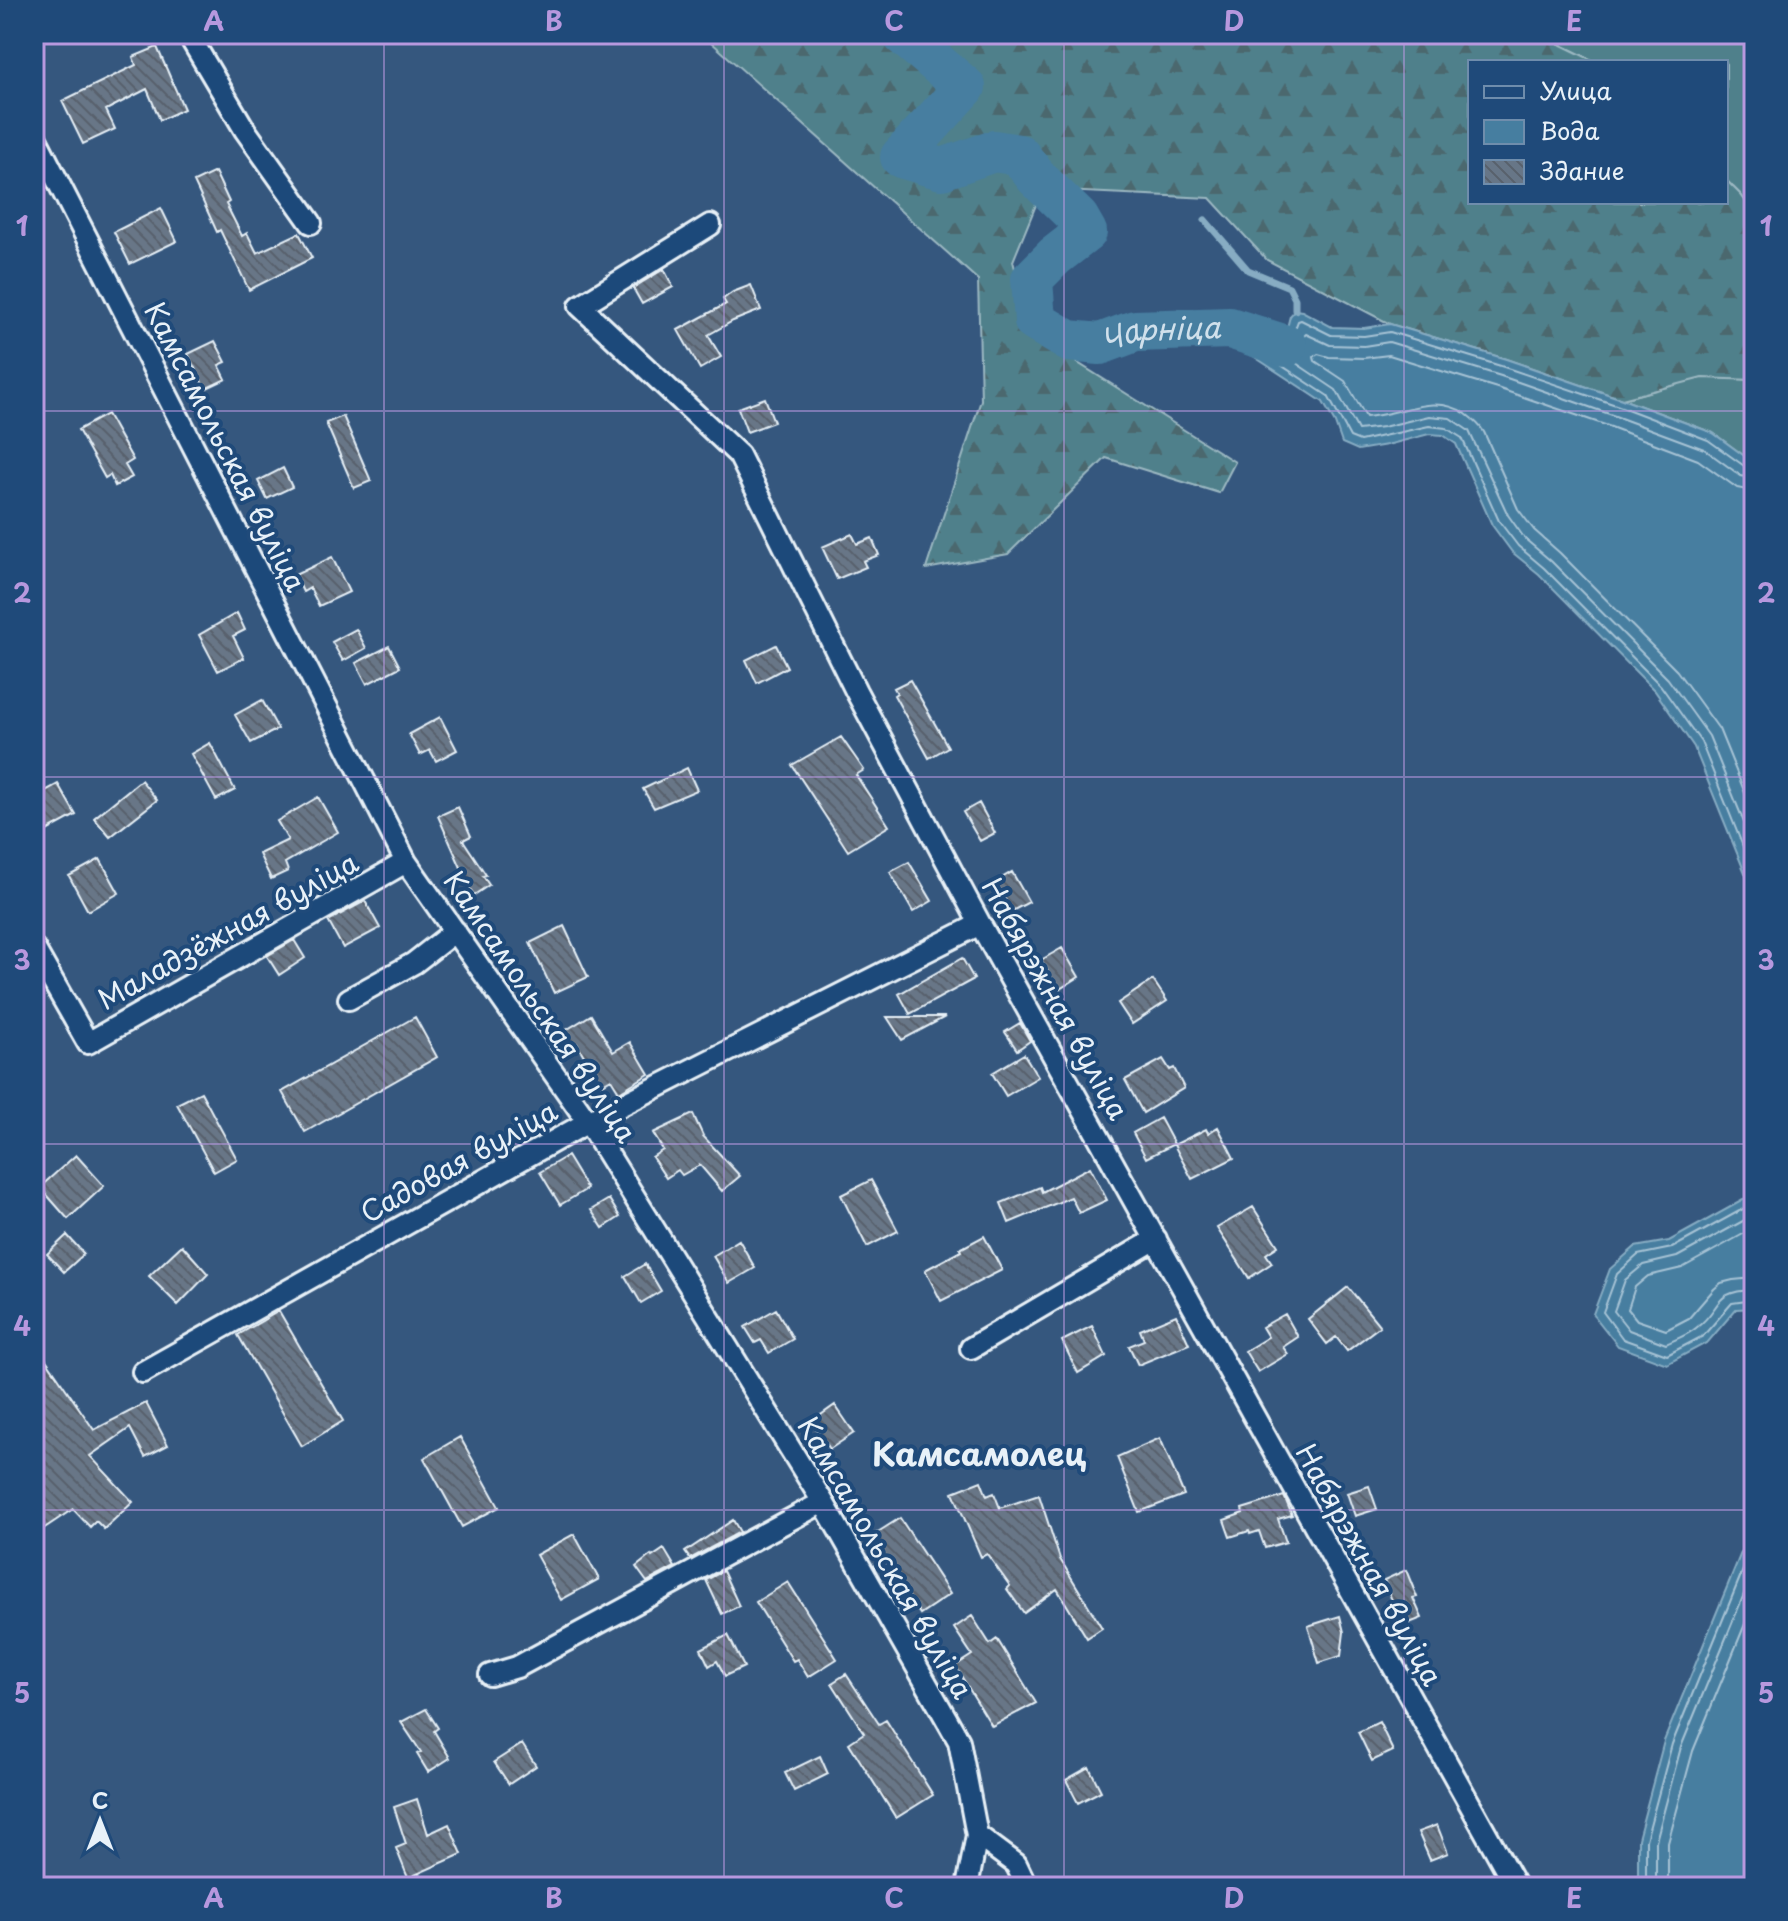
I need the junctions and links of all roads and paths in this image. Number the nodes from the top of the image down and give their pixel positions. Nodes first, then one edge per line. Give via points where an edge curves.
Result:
1 (188, 34) edge
2 (34, 135) edge
3 (311, 223) dead end
4 (710, 225) dead end
5 (406, 862) junction
6 (980, 924) junction
7 (455, 931) junction
8 (34, 948) edge
9 (349, 999) dead end
10 (588, 1122) junction
11 (1156, 1239) junction
12 (971, 1348) dead end
13 (143, 1372) dead end
14 (823, 1502) junction
15 (490, 1675) dead end
16 (977, 1835) junction
17 (967, 1887) edge
18 (1027, 1887) edge
19 (1516, 1887) edge

1 - 3 street via 245,130
2 - 5 street, Камсамольская вуліца
4 - 6 street, Набярэжная вуліца via 580,306 739,455
5 - 7 street, Камсамольская вуліца
5 - 8 street, Маладзёжная вуліца via 88,1043
6 - 10 street, Садовая вуліца
6 - 11 street, Набярэжная вуліца
7 - 9 street via 414,963
7 - 10 street, Камсамольская вуліца
10 - 13 street, Садовая вуліца
10 - 14 street, Камсамольская вуліца
11 - 12 street
11 - 19 street, Набярэжная вуліца
14 - 15 street via 517,1667
14 - 16 street, Камсамольская вуліца via 959,1741
16 - 17 street
16 - 18 street via 1016,1864

